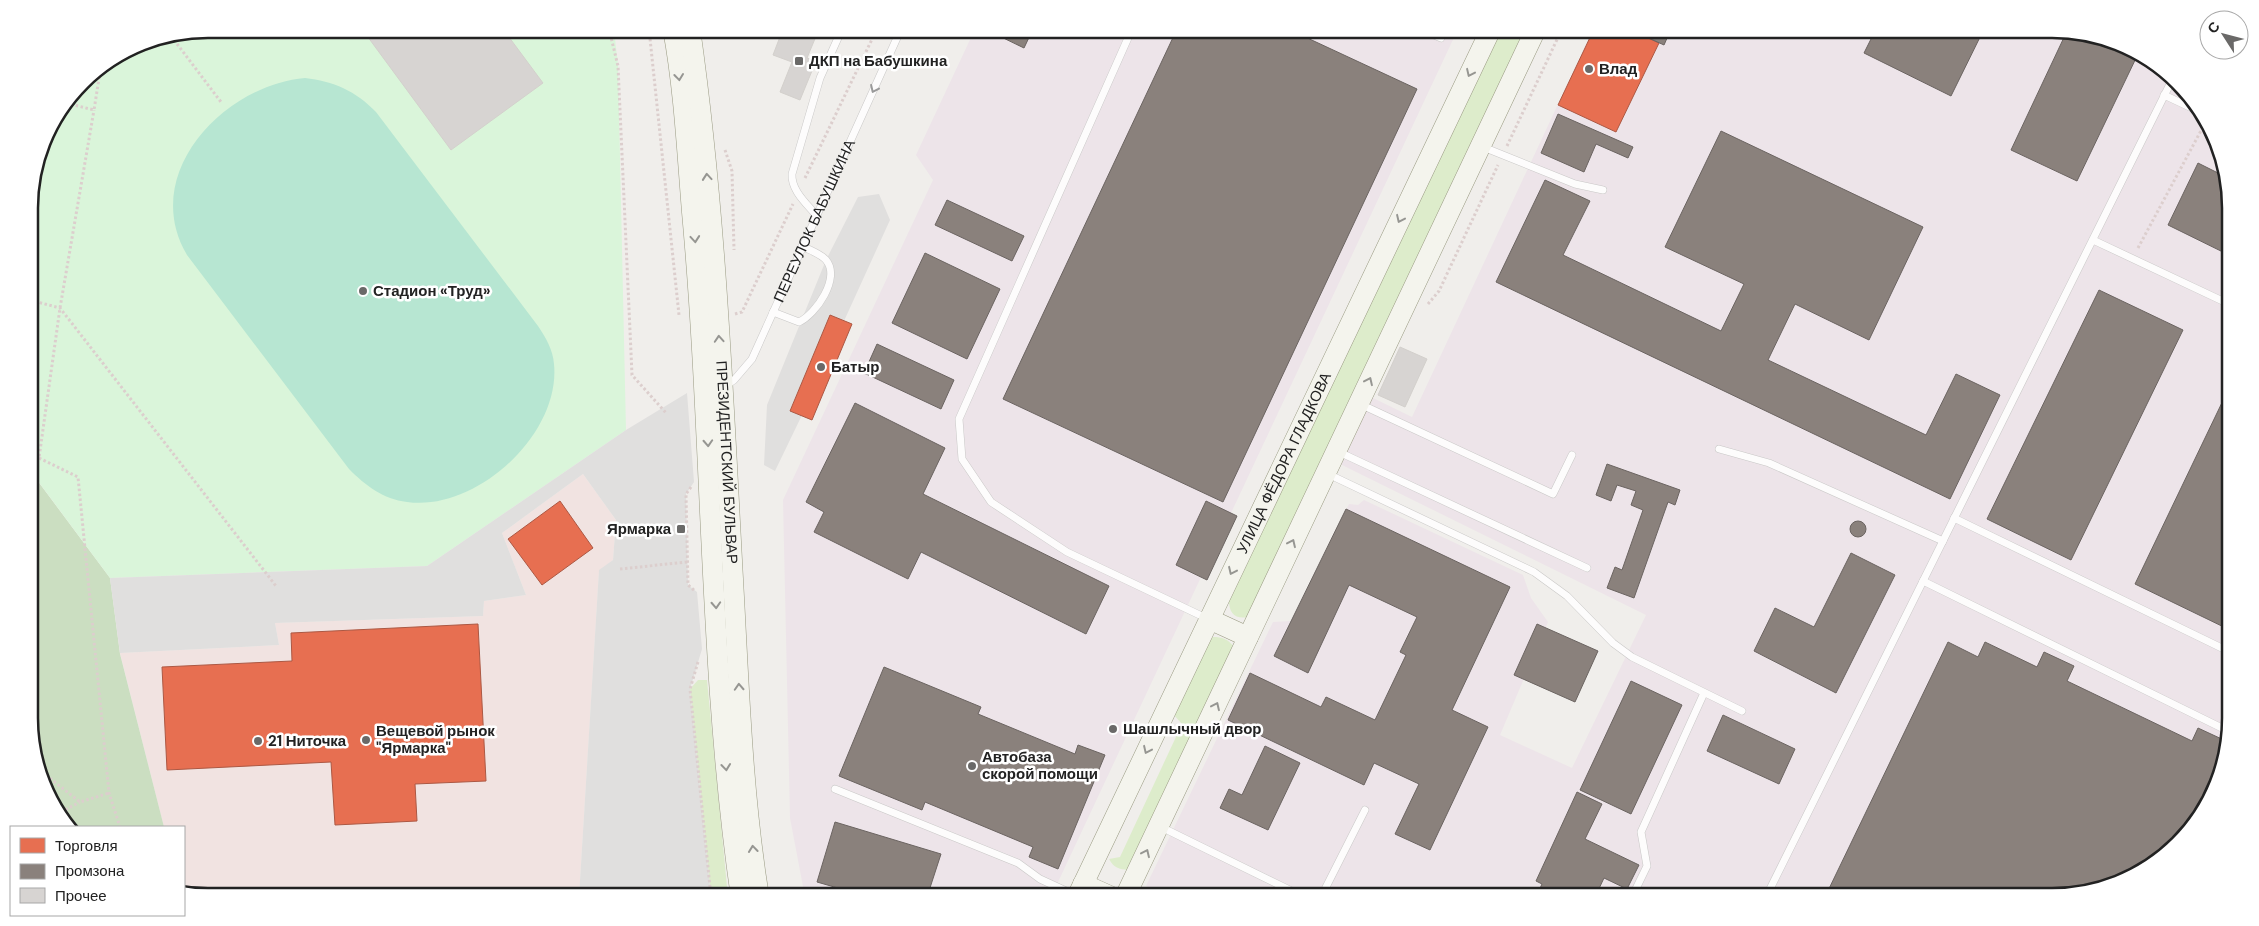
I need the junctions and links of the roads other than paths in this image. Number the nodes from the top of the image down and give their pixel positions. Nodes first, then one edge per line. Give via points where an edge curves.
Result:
1 (674, 38) edge
2 (691, 38) edge
3 (838, 38) edge
4 (897, 38) edge
5 (1128, 38) edge
6 (1486, 38) edge
7 (1532, 38) edge
8 (2169, 85) edge
9 (2164, 95) junction
10 (2187, 106) edge
11 (1480, 146) junction
12 (1603, 190) dead end
13 (816, 215) junction
14 (2092, 240) junction
15 (802, 246) junction
16 (2222, 301) edge
17 (773, 312) junction
18 (714, 391) junction
19 (1359, 403) junction
20 (1719, 449) dead end
21 (1336, 451) junction
22 (1572, 455) dead end
23 (1326, 473) junction
24 (1954, 518) junction
25 (1943, 540) junction
26 (1587, 568) dead end
27 (1923, 581) junction
28 (1209, 619) junction
29 (1248, 637) junction
30 (2222, 648) edge
31 (1704, 693) junction
32 (1742, 711) dead end
33 (2221, 728) edge
34 (834, 789) dead end
35 (1365, 810) dead end
36 (1159, 826) junction
37 (740, 888) edge
38 (759, 888) edge
39 (1067, 888) edge
40 (1081, 888) edge
41 (1130, 888) edge
42 (1286, 888) edge
43 (1326, 888) edge
44 (1636, 888) edge
45 (1770, 888) edge

1 -> 18 main road, ПРЕЗИДЕНТСКИЙ БУЛЬВАР
18 -> 2 main road, ПРЕЗИДЕНТСКИЙ БУЛЬВАР via 700,100
3 - 13 lane via 820,78 792,174 798,193
4 -> 13 lane, ПЕРЕУЛОК БАБУШКИНА
5 - 28 lane via 959,419 962,459 991,502 1059,547
6 -> 28 main road, УЛИЦА ФЁДОРА ГЛАДКОВА
7 - 11 main road
8 - 9 lane
9 - 10 lane
9 - 14 lane
11 - 12 lane via 1575,184
19 -> 11 main road
13 - 15 lane, ПЕРЕУЛОК БАБУШКИНА
14 - 16 lane
14 - 24 lane
15 - 17 lane, ПЕРЕУЛОК БАБУШКИНА
15 - 17 lane via 826,260 831,270 829,284 809,318 799,322
17 - 18 lane, ПЕРЕУЛОК БАБУШКИНА via 752,359 734,380
18 -> 37 main road, ПРЕЗИДЕНТСКИЙ БУЛЬВАР via 724,754
38 -> 18 main road, ПРЕЗИДЕНТСКИЙ БУЛЬВАР via 742,744
19 - 21 main road
19 - 22 lane via 1554,494
20 - 25 lane via 1769,463
21 - 23 main road
21 - 26 lane
29 -> 23 main road
23 - 31 lane via 1534,572 1567,596 1613,643 1632,657
24 - 25 lane
24 - 30 lane
25 - 27 lane
27 - 33 lane
27 - 45 lane
28 - 29 main road
28 -> 40 main road, УЛИЦА ФЁДОРА ГЛАДКОВА
36 -> 29 main road
31 - 32 lane
31 - 44 lane via 1641,832 1647,866
34 - 39 lane via 1018,863 1040,879
35 - 43 lane
41 -> 36 main road
36 - 42 lane

